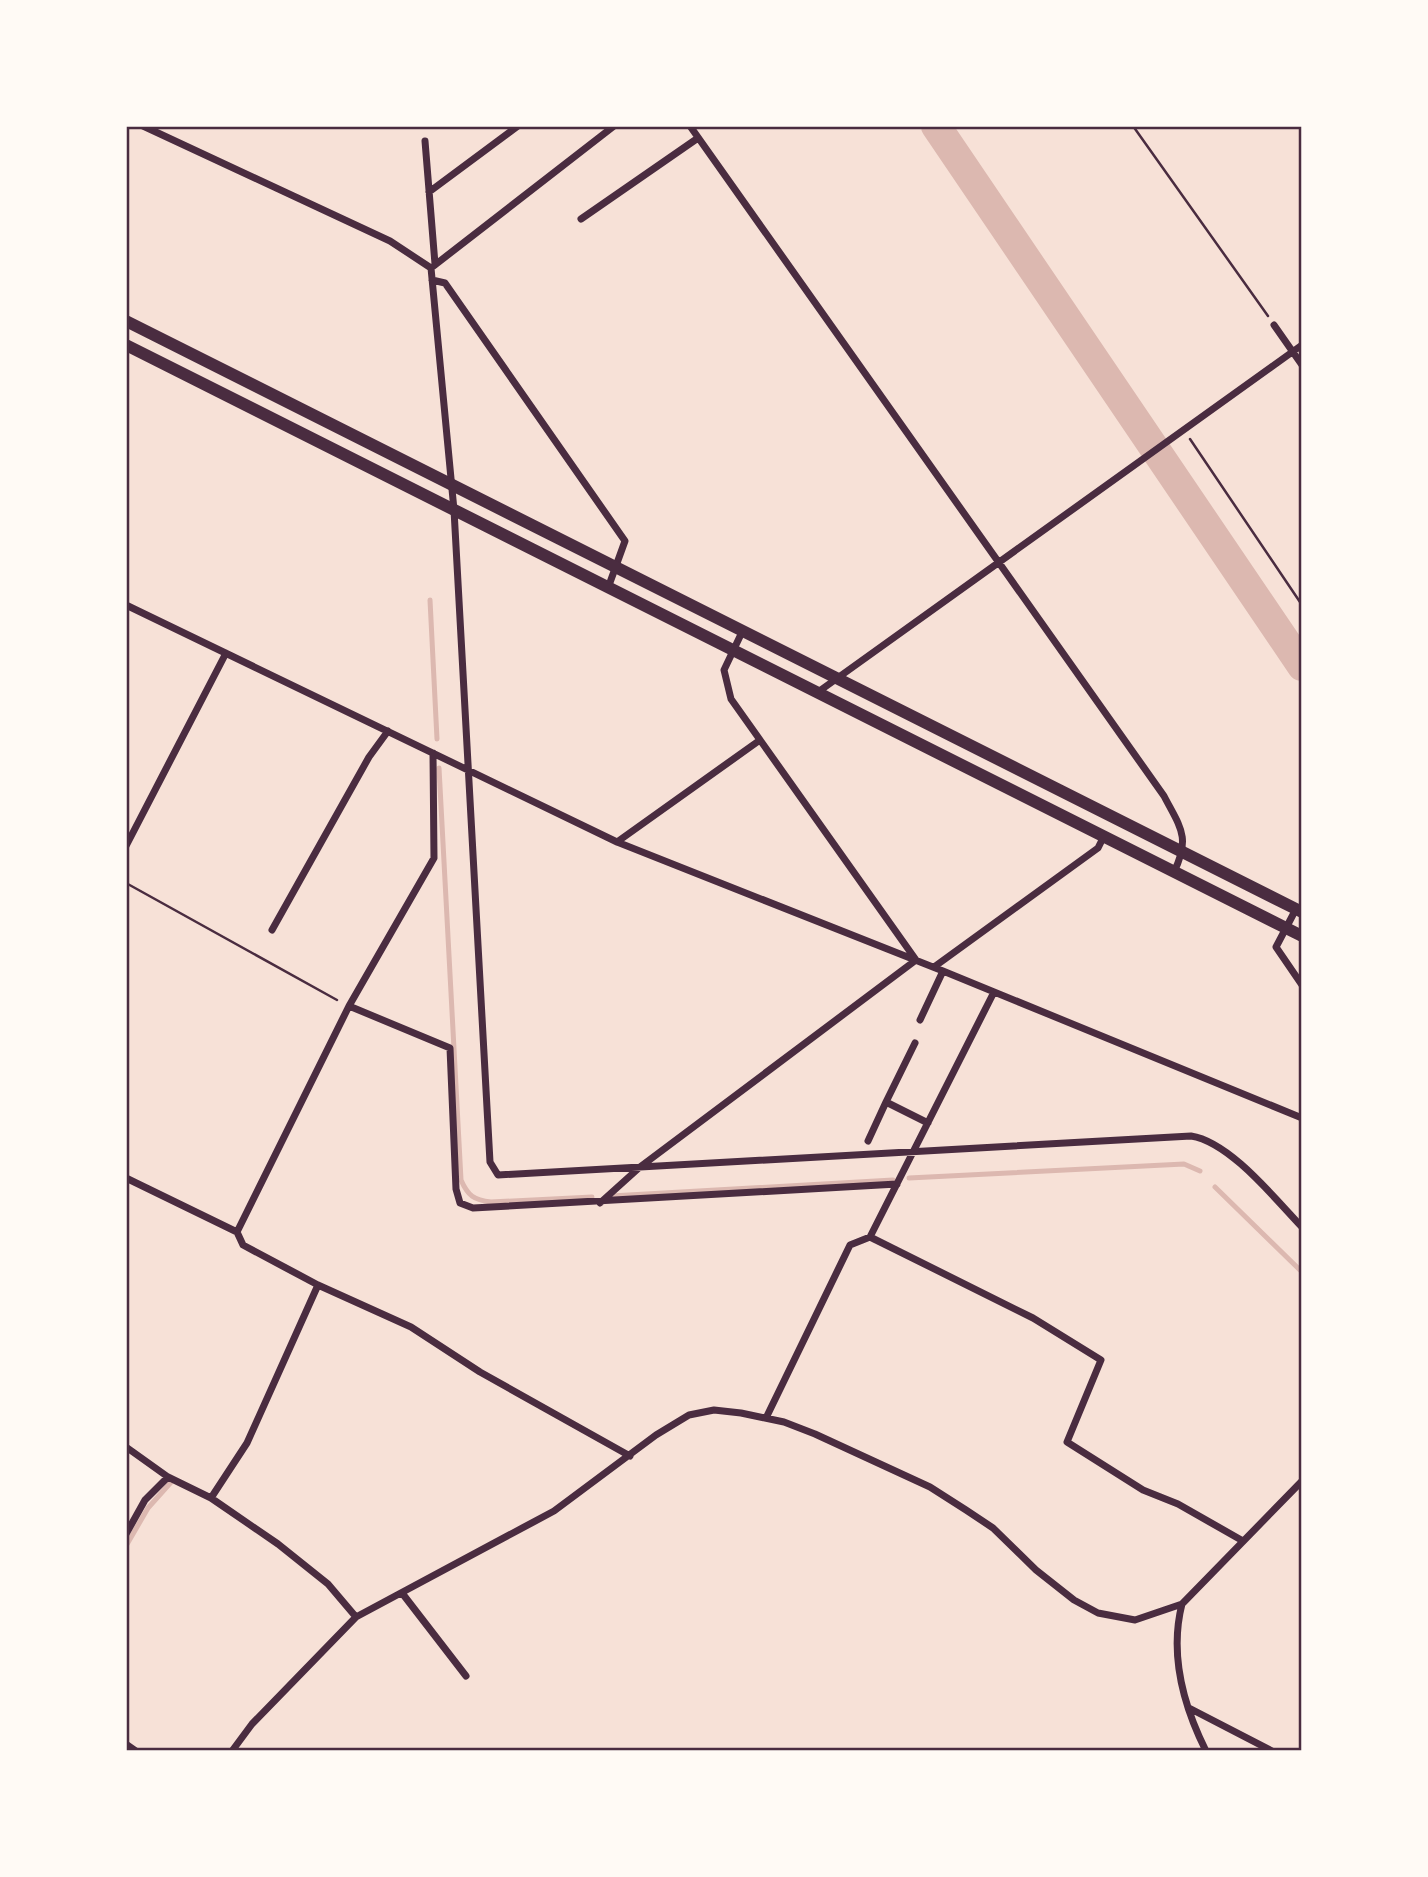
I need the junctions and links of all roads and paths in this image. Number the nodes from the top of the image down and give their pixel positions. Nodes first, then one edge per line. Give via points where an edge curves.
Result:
1 (143, 126) edge
2 (518, 126) edge
3 (614, 126) edge
4 (690, 126) edge
5 (1133, 126) edge
6 (698, 138) junction
7 (425, 141) dead end
8 (429, 192) junction
9 (581, 219) dead end
10 (433, 266) junction
11 (432, 280) junction
12 (1264, 311) dead end
13 (126, 321) edge
14 (1274, 325) dead end
15 (126, 345) edge
16 (1302, 345) edge
17 (1292, 352) junction
18 (1302, 365) edge
19 (1184, 430) junction
20 (450, 483) junction
21 (454, 510) junction
22 (1000, 564) junction
23 (618, 567) junction
24 (608, 588) junction
25 (126, 605) edge
26 (1302, 605) edge
27 (743, 630) junction
28 (733, 651) junction
29 (226, 653) junction
30 (838, 678) junction
31 (818, 692) junction
32 (388, 731) junction
33 (760, 740) junction
34 (433, 753) junction
35 (470, 771) junction
36 (1104, 836) junction
37 (617, 842) junction
38 (126, 846) edge
39 (1184, 852) junction
40 (1174, 872) junction
41 (126, 883) edge
42 (1299, 911) edge
43 (1286, 928) junction
44 (272, 930) dead end
45 (1302, 936) edge
46 (916, 960) junction
47 (934, 967) junction
48 (943, 971) junction
49 (1302, 985) edge
50 (994, 992) junction
51 (349, 1006) junction
52 (920, 1020) dead end
53 (915, 1043) dead end
54 (886, 1102) junction
55 (1302, 1118) edge
56 (928, 1123) junction
57 (868, 1142) dead end
58 (914, 1151) junction
59 (640, 1167) junction
60 (126, 1178) edge
61 (897, 1184) junction
62 (600, 1203) junction
63 (1302, 1227) edge
64 (237, 1232) junction
65 (870, 1237) junction
66 (318, 1285) junction
67 (766, 1418) junction
68 (126, 1447) edge
69 (630, 1457) junction
70 (168, 1476) junction
71 (1301, 1484) edge
72 (211, 1498) junction
73 (126, 1534) edge
74 (1243, 1541) junction
75 (402, 1592) junction
76 (1182, 1604) junction
77 (356, 1617) junction
78 (466, 1676) dead end
79 (1189, 1708) junction
80 (126, 1744) edge
81 (136, 1751) edge
82 (232, 1751) edge
83 (1206, 1751) edge
84 (1272, 1751) edge

1 - 10 street
2 - 8 street
3 - 10 street
4 - 6 street
5 - 12 path
6 - 9 street
6 - 22 street
7 - 8 street
8 - 10 street
10 - 11 street
11 - 20 street
11 - 23 street via 445,283 625,541
13 - 20 main road
14 - 17 street
15 - 21 main road
16 - 17 street
17 - 18 street
17 - 19 street
19 - 22 street
19 - 26 path
20 - 21 street
20 - 23 main road
21 - 24 main road
21 - 35 street
22 - 30 street
22 - 39 street via 1164,796 1184,834
23 - 24 street
23 - 27 main road
24 - 28 main road
25 - 29 street
27 - 28 street
27 - 30 main road
28 - 31 main road
28 - 33 street via 723,670 731,699
29 - 32 street
29 - 38 street
30 - 31 street
30 - 39 main road
31 - 36 main road
32 - 34 street
32 - 44 street
33 - 37 street
33 - 46 street
34 - 35 street
34 - 51 street via 434,858
35 - 37 street
35 - 59 street via 490,1162 498,1175
36 - 40 main road
36 - 47 street via 1098,848
37 - 46 street
39 - 40 street
39 - 42 main road
40 - 43 main road
41 - 51 path
42 - 43 street
43 - 45 main road
43 - 49 street via 1276,947
46 - 47 street
46 - 59 street
47 - 48 street
48 - 50 street
48 - 52 street
50 - 55 street
50 - 56 street
51 - 62 street via 450,1048 460,1203 473,1208
51 - 64 street
53 - 54 street
54 - 56 street
54 - 57 street
56 - 58 street
58 - 59 street
58 - 61 street
58 - 63 street via 1205,1138 1244,1168
59 - 62 street
60 - 64 street
61 - 62 street
61 - 65 street
64 - 66 street via 243,1245
65 - 67 street via 850,1245
65 - 74 street via 1033,1318 1101,1360 1067,1442 1143,1490
66 - 69 street via 411,1327
66 - 72 street via 247,1443
67 - 69 street via 714,1409 689,1415 656,1434
67 - 76 street via 815,1434 930,1488 993,1528 1036,1570 1098,1613 1135,1620
68 - 70 street
69 - 75 street via 554,1511
70 - 72 street
70 - 73 street via 145,1500
71 - 74 street
72 - 77 street via 328,1584
74 - 76 street
75 - 77 street
75 - 78 street
76 - 79 street via 1176,1649
77 - 82 street via 277,1696
79 - 83 street
79 - 84 street
80 - 81 street

